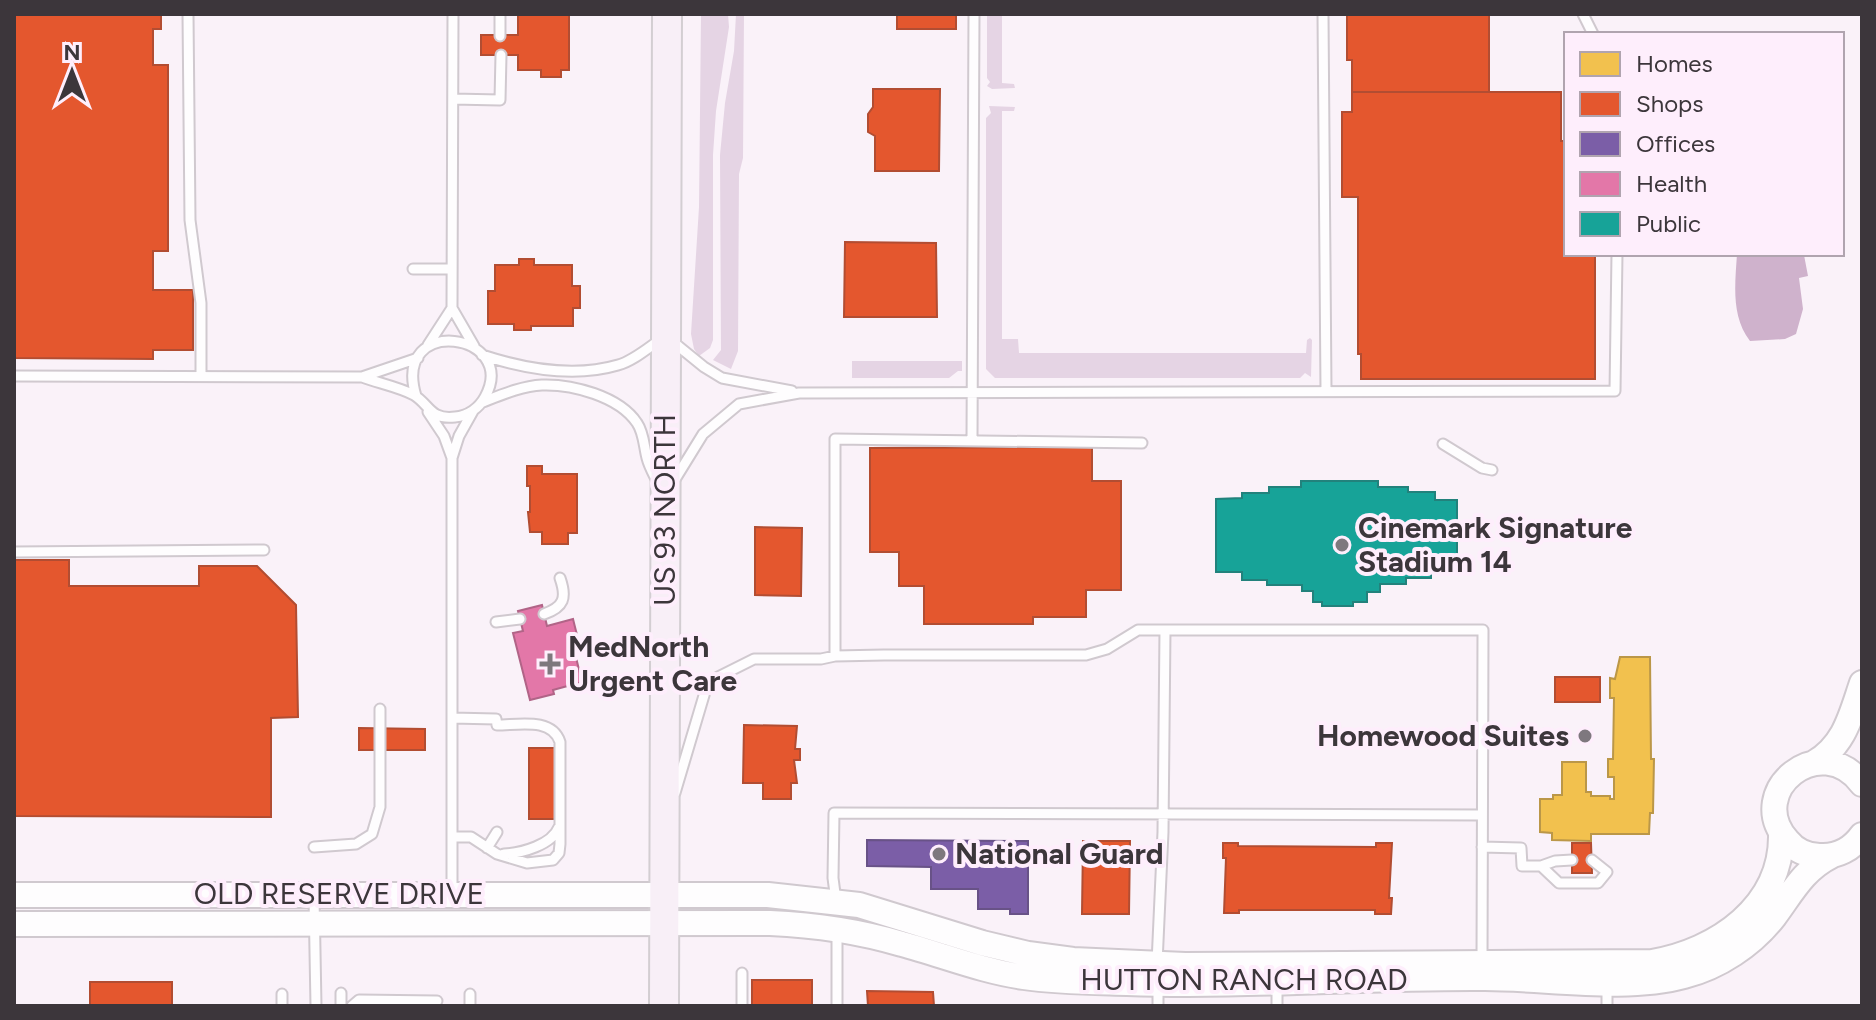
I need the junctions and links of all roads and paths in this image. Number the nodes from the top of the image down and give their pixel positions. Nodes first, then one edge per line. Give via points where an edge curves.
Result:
1 (188, 14) edge
2 (453, 14) edge
3 (500, 14) edge
4 (667, 14) edge
5 (974, 14) edge
6 (1323, 14) edge
7 (1583, 14) edge
8 (1592, 32) edge
9 (500, 36) dead end
10 (501, 55) dead end
11 (453, 99) junction
12 (1617, 256) edge
13 (413, 269) dead end
14 (452, 269) junction
15 (452, 308) junction
16 (666, 335) junction
17 (474, 346) junction
18 (427, 348) junction
19 (482, 355) junction
20 (418, 358) junction
21 (14, 376) edge
22 (201, 376) junction
23 (362, 377) junction
24 (1326, 390) junction
25 (799, 393) junction
26 (972, 394) junction
27 (416, 396) junction
28 (483, 402) junction
29 (424, 407) junction
30 (473, 411) junction
31 (972, 439) junction
32 (1142, 443) dead end
33 (1443, 444) dead end
34 (452, 458) junction
35 (1492, 470) dead end
36 (665, 496) junction
37 (264, 550) dead end
38 (14, 552) edge
39 (560, 578) dead end
40 (544, 614) dead end
41 (520, 619) dead end
42 (496, 622) dead end
43 (1165, 630) junction
44 (835, 656) junction
45 (1862, 683) edge
46 (380, 709) dead end
47 (452, 718) junction
48 (1814, 763) junction
49 (1862, 784) edge
50 (1163, 814) junction
51 (1482, 815) junction
52 (561, 820) junction
53 (497, 832) dead end
54 (1781, 833) junction
55 (663, 835) junction
56 (452, 837) junction
57 (314, 847) dead end
58 (1482, 847) junction
59 (1851, 847) edge
60 (487, 848) junction
61 (497, 854) junction
62 (1572, 860) dead end
63 (1592, 860) dead end
64 (1541, 866) junction
65 (314, 894) junction
66 (452, 894) junction
67 (14, 895) edge
68 (664, 895) junction
69 (836, 901) junction
70 (317, 923) junction
71 (14, 924) edge
72 (663, 924) junction
73 (837, 929) junction
74 (1484, 970) junction
75 (742, 973) dead end
76 (1607, 983) edge
77 (1158, 984) edge
78 (341, 993) dead end
79 (282, 994) dead end
80 (470, 994) dead end
81 (1277, 995) edge
82 (659, 998) edge
83 (437, 1000) edge
84 (282, 1006) edge
85 (316, 1006) edge
86 (341, 1006) edge
87 (352, 1006) edge
88 (470, 1006) edge
89 (742, 1006) edge
90 (837, 1006) edge

1 - 22 lane via 190,220 201,292
2 - 11 lane
3 - 9 lane
4 - 16 main road, US 93 NORTH
5 - 26 lane
6 - 24 lane
7 - 8 lane
10 - 11 lane via 500,100
11 - 14 lane
12 - 24 lane via 1615,391
13 - 14 lane
14 - 15 lane
15 - 17 lane
15 - 18 lane
16 - 19 lane via 621,365 595,369 520,367
16 - 25 lane via 722,378
16 - 36 main road, US 93 NORTH
17 - 18 lane via 451,339
17 - 19 lane
18 - 20 lane
19 - 28 lane via 490,377
20 - 23 lane
20 - 27 lane via 412,383
21 - 22 lane
22 - 23 lane
23 - 27 lane
24 - 26 lane
25 - 26 lane
25 - 36 lane via 739,404 717,420
26 - 31 lane
27 - 29 lane
28 - 30 lane
28 - 36 lane via 542,385 605,399 638,424 648,463
29 - 30 lane via 448,417
29 - 34 lane
30 - 34 lane
31 - 32 lane
31 - 44 lane via 835,439
33 - 35 lane
34 - 47 lane
36 - 55 main road, US 93 NORTH
37 - 38 lane
39 - 40 lane via 563,602
41 - 42 lane
43 - 44 lane via 1138,630 1086,655
43 - 50 lane
43 - 51 lane via 1483,630
44 - 55 lane via 754,659 718,677 705,692
45 - 48 main road via 1840,740
46 - 57 lane via 380,807 372,834 356,844
47 - 52 lane via 550,727 560,742
47 - 56 lane
48 - 49 main road via 1842,766
48 - 54 main road, HUTTON RANCH ROAD via 1798,768 1779,790 1775,805
50 - 51 lane
50 - 69 lane via 834,813
50 - 77 lane
51 - 58 lane
52 - 61 lane via 551,838 527,850
52 - 61 lane via 559,853 553,860 527,863
53 - 60 lane
54 - 59 main road via 1802,852 1816,856
54 - 76 main road, HUTTON RANCH ROAD via 1775,877 1728,932
55 - 68 main road, US 93 NORTH
56 - 60 lane via 471,837
56 - 66 lane
58 - 64 lane via 1521,848 1522,866
58 - 74 lane
59 - 76 main road, HUTTON RANCH ROAD via 1810,869 1762,930 1731,956 1685,976
60 - 61 lane
62 - 64 lane
63 - 64 lane via 1607,872 1598,883 1559,883
65 - 66 main road, OLD RESERVE DRIVE
65 - 67 main road, OLD RESERVE DRIVE
65 - 70 lane
66 - 68 main road, OLD RESERVE DRIVE
68 - 69 main road, HUTTON RANCH ROAD
68 - 72 main road, US 93 NORTH
69 - 77 main road, HUTTON RANCH ROAD
70 - 71 main road, OLD RESERVE DRIVE
70 - 72 main road, OLD RESERVE DRIVE
70 - 85 lane
72 - 73 main road, HUTTON RANCH ROAD via 770,923
72 - 82 main road, US 93 NORTH
73 - 77 main road, HUTTON RANCH ROAD via 1022,977
73 - 90 lane
74 - 76 main road, HUTTON RANCH ROAD
74 - 77 main road, HUTTON RANCH ROAD via 1185,965
74 - 81 main road, HUTTON RANCH ROAD
75 - 89 lane
77 - 81 main road, HUTTON RANCH ROAD
78 - 86 lane
79 - 84 lane
80 - 88 lane
83 - 87 lane via 359,1000

